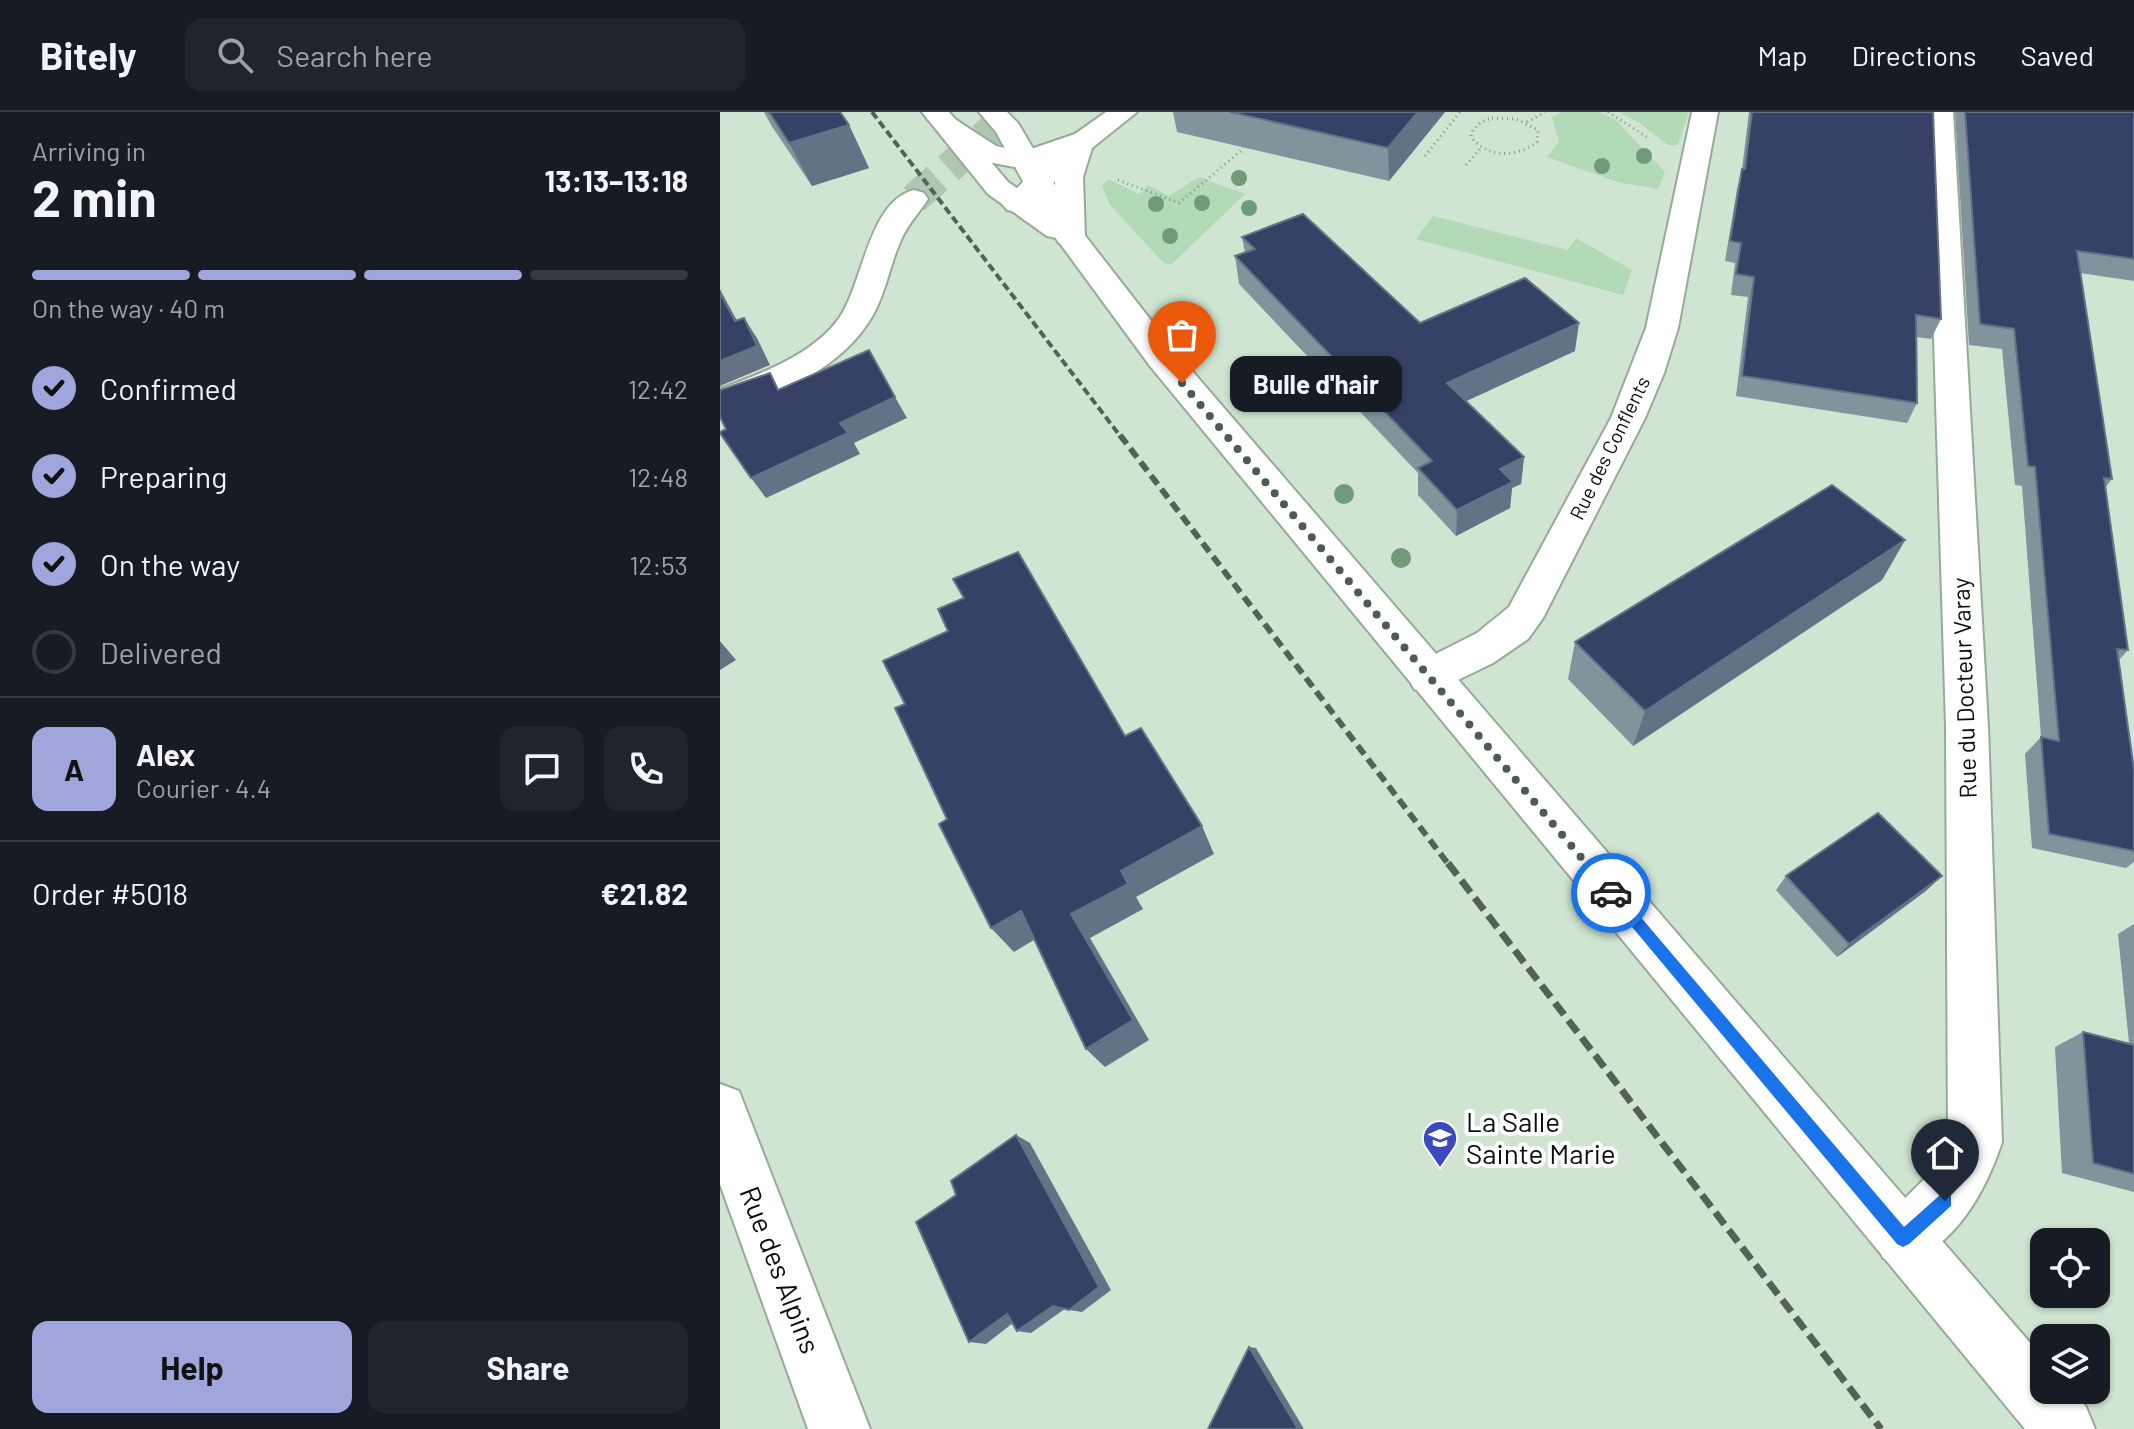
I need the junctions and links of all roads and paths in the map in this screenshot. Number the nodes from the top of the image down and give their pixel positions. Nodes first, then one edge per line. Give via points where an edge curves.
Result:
1 (1124, 112) edge
2 (1460, 112) edge
3 (1545, 112) edge
4 (1705, 112) edge
5 (1940, 112) edge
6 (938, 115) edge
7 (1000, 120) edge
8 (1527, 122) junction
9 (1481, 148) junction
10 (1242, 150) dead end
11 (1077, 151) junction
12 (1425, 156) dead end
13 (1021, 157) junction
14 (1466, 165) dead end
15 (1036, 182) junction
16 (914, 199) tunnel mouth
17 (1017, 204) junction
18 (1070, 237) junction
19 (720, 402) edge
20 (1429, 677) junction
21 (720, 1110) edge
22 (1903, 1238) junction
23 (839, 1429) edge
24 (2064, 1429) edge

1 - 11 street
2 - 12 path
3 - 8 path
4 - 20 street, Rue des Conflents via 1662,328 1628,418 1523,618 1496,641
5 - 22 street, Rue du Docteur Varay via 1967,726 1975,1142 1969,1166 1952,1192
6 - 13 street via 993,155
6 - 17 street
7 - 11 street via 1023,138
7 - 13 street
8 - 9 path via 1502,117 1482,121 1471,137
8 - 9 path via 1538,130 1532,147 1513,153
9 - 14 path
10 - 11 path via 1179,203
11 - 13 street
11 - 15 street
11 - 18 street via 1068,188
13 - 15 street
15 - 17 street
15 - 18 street
16 - 19 street via 885,237 858,314 845,332 798,367
17 - 18 street
18 - 20 street via 1162,358
20 - 22 street
21 - 23 street, Rue des Alpins
22 - 24 street

